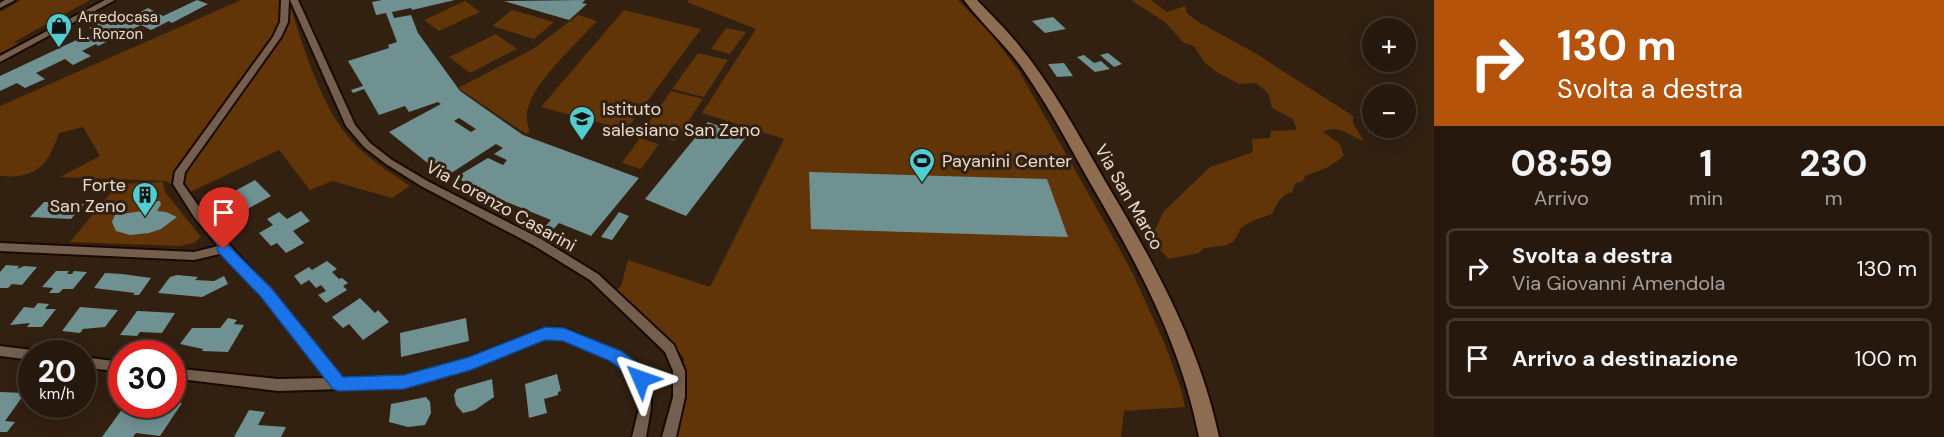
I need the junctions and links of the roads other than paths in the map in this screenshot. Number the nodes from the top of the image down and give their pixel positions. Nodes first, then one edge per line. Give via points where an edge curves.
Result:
1 (11, 0) edge
2 (111, 0) edge
3 (285, 0) edge
4 (294, 0) edge
5 (970, 0) edge
6 (0, 6) edge
7 (0, 59) edge
8 (0, 247) edge
9 (224, 249) junction
10 (0, 351) edge
11 (18, 354) edge
12 (186, 375) edge
13 (339, 384) junction
14 (639, 437) edge
15 (669, 437) edge
16 (1209, 437) edge

1 - 6 street
2 - 7 street
3 - 9 street via 284,22 277,37 180,172 178,184 182,192
4 - 15 street, Via Lorenzo Casarini via 351,126 367,145 425,184 537,242 594,277 670,349 679,371 679,397
5 - 16 main road, Via San Marco via 1035,76 1155,282 1189,357
8 - 9 street via 195,256
9 - 13 street via 266,293
10 - 11 street
12 - 13 street via 278,385
13 - 14 street via 404,382 471,363 545,333 564,334 615,356 641,379 645,408

